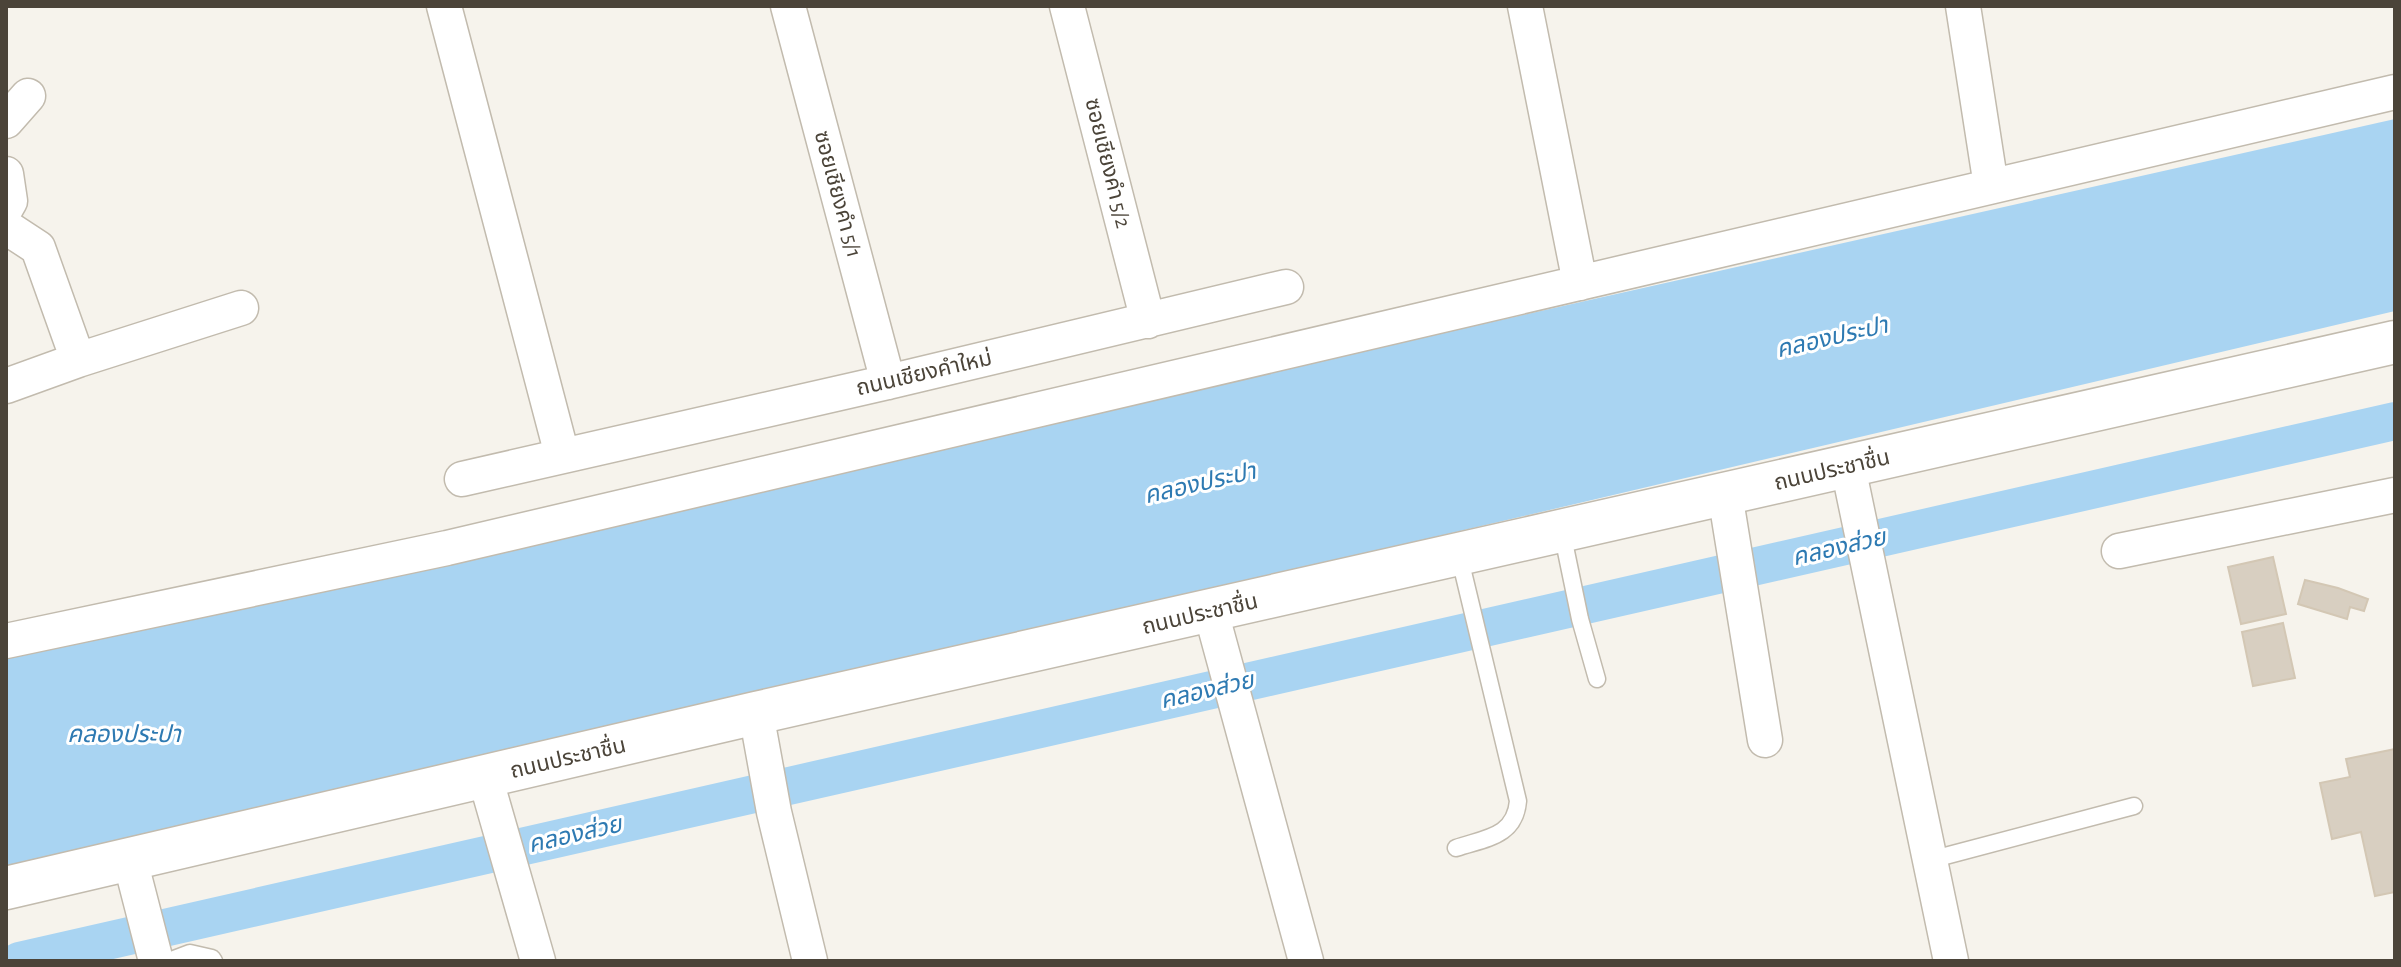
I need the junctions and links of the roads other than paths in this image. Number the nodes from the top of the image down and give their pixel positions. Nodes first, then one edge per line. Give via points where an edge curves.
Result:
1 (444, 6) edge
2 (788, 6) edge
3 (1067, 6) edge
4 (1525, 6) edge
5 (1963, 6) edge
6 (2395, 92) edge
7 (28, 96) dead end
8 (6, 121) edge
9 (6, 174) edge
10 (1991, 186) junction
11 (6, 208) edge
12 (6, 227) edge
13 (1580, 283) junction
14 (1286, 287) dead end
15 (241, 308) dead end
16 (1148, 321) junction
17 (2395, 342) edge
18 (78, 360) junction
19 (888, 382) junction
20 (6, 386) edge
21 (562, 455) junction
22 (462, 479) dead end
23 (1852, 485) junction
24 (2395, 495) edge
25 (1728, 514) junction
26 (1562, 532) junction
27 (2119, 551) dead end
28 (1463, 573) junction
29 (1216, 631) junction
30 (6, 641) edge
31 (1597, 679) dead end
32 (759, 733) junction
33 (1765, 740) dead end
34 (490, 795) junction
35 (2134, 806) dead end
36 (1456, 848) dead end
37 (1930, 860) junction
38 (135, 879) junction
39 (6, 888) edge
40 (156, 961) edge
41 (169, 961) edge
42 (214, 961) edge
43 (538, 961) edge
44 (810, 961) edge
45 (1306, 961) edge
46 (1951, 961) edge

1 - 21 street
2 - 19 street, ซอยเชียงคำ 5/1
3 - 16 street, ซอยเชียงคำ 5/2
4 - 13 street
5 - 10 street
6 - 10 street
7 - 8 street
9 - 11 street
10 - 13 street
12 - 18 street via 38,248
13 - 30 street via 447,548
14 - 16 street, ถนนเชียงคำใหม่
15 - 18 street
16 - 19 street, ถนนเชียงคำใหม่
17 - 23 street, ถนนประชาชื่น
18 - 20 street
19 - 21 street, ถนนเชียงคำใหม่
21 - 22 street, ถนนเชียงคำใหม่
23 - 25 street, ถนนประชาชื่น
23 - 37 street
24 - 27 street
25 - 26 street, ถนนประชาชื่น
25 - 33 street
26 - 28 street, ถนนประชาชื่น
26 - 31 lane
28 - 29 street, ถนนประชาชื่น
28 - 36 lane via 1518,801 1516,818 1503,832
29 - 32 street, ถนนประชาชื่น
29 - 45 street
32 - 34 street, ถนนประชาชื่น
32 - 44 street
34 - 38 street, ถนนประชาชื่น
34 - 43 street
35 - 37 lane
37 - 46 street
38 - 39 street, ถนนประชาชื่น
38 - 40 street
41 - 42 lane via 190,953

